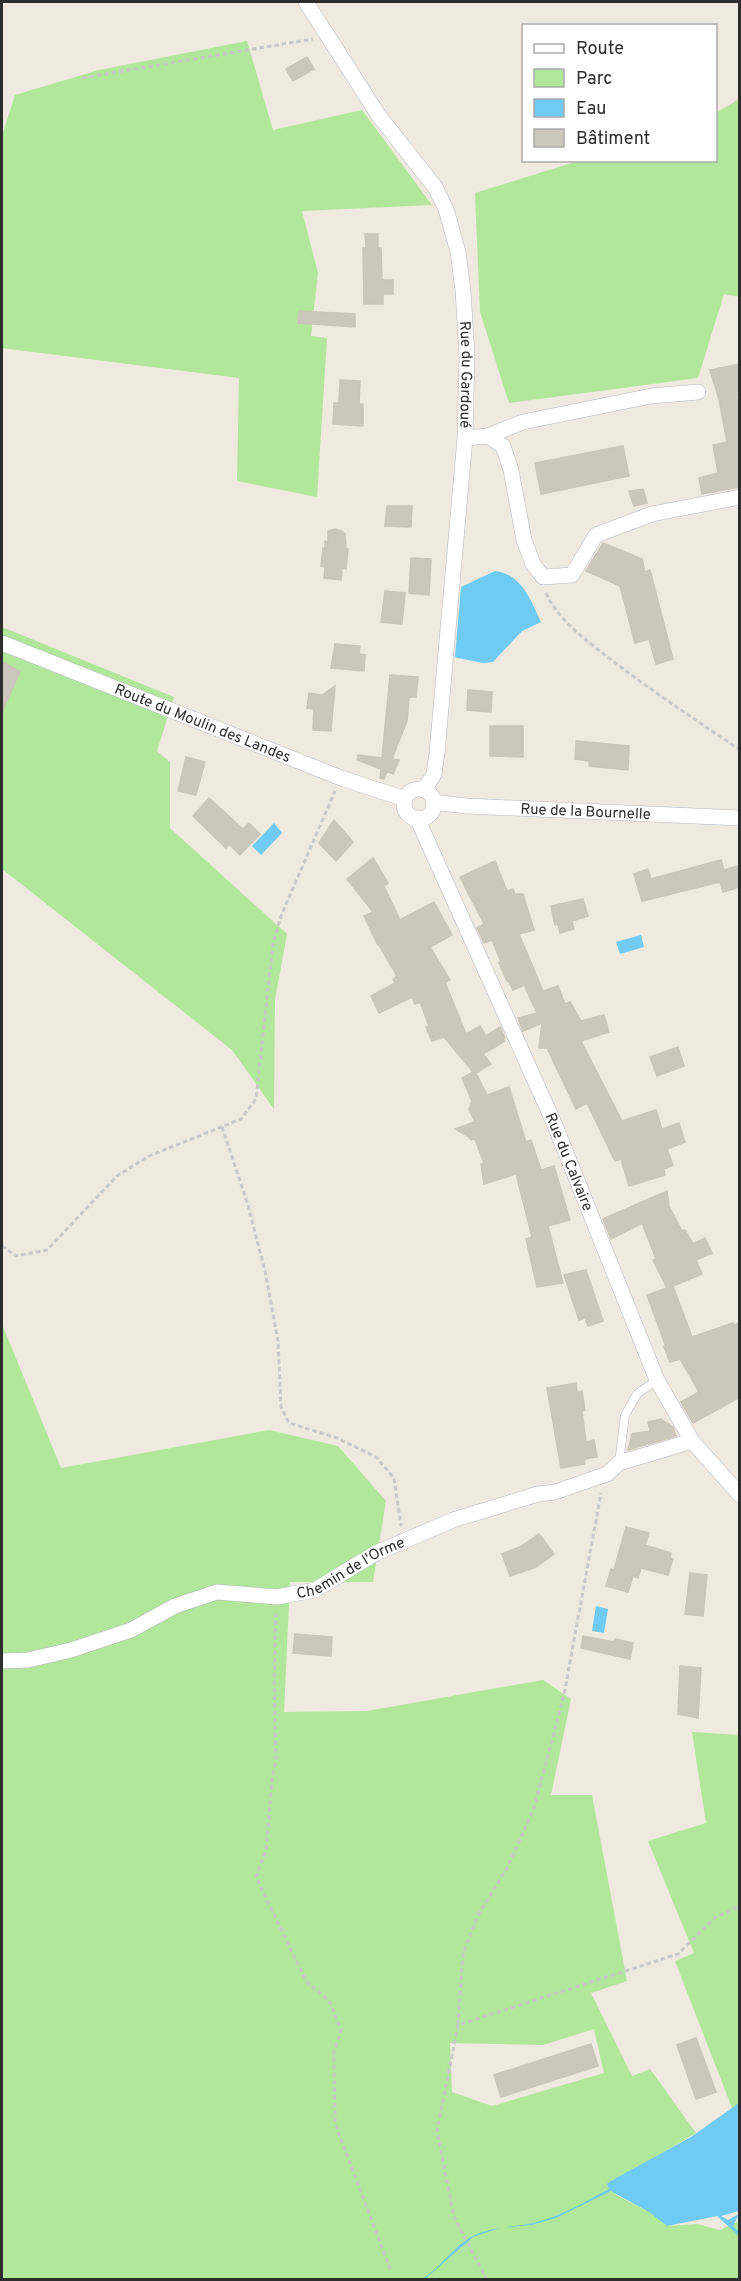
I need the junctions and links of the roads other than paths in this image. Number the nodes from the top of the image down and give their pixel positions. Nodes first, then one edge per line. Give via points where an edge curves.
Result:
1 (306, 2) edge
2 (698, 392) dead end
3 (488, 436) junction
4 (465, 438) junction
5 (740, 497) edge
6 (2, 643) edge
7 (429, 796) junction
8 (405, 799) junction
9 (417, 818) junction
10 (740, 818) edge
11 (657, 1380) junction
12 (692, 1442) junction
13 (619, 1463) junction
14 (733, 1479) edge
15 (740, 1495) edge
16 (2, 1660) edge

1 - 4 street, Rue du Gardoué via 379,116 435,188 446,209 458,252 463,291 467,356
2 - 3 street via 651,396 523,422
3 - 4 street
3 - 5 street via 503,446 524,540 543,577 572,575 596,535 652,514
4 - 7 street, Rue du Gardoué via 437,753
6 - 8 street, Route du Moulin des Landes via 340,778
7 - 8 street via 415,790
7 - 9 street via 429,814
7 - 10 street, Rue de la Bournelle via 466,806
8 - 9 street via 406,812
9 - 11 street, Rue du Calvaire via 554,1123
11 - 12 street, Rue du Calvaire
11 - 13 lane via 637,1394 625,1415
12 - 13 street, Chemin de l'Orme
12 - 14 street, Rue du Calvaire
13 - 16 street, Chemin de l'Orme via 607,1474 453,1520 405,1540 315,1590 277,1597 217,1592 174,1606 131,1630 71,1650 28,1660
14 - 15 street, Rue du Calvaire

